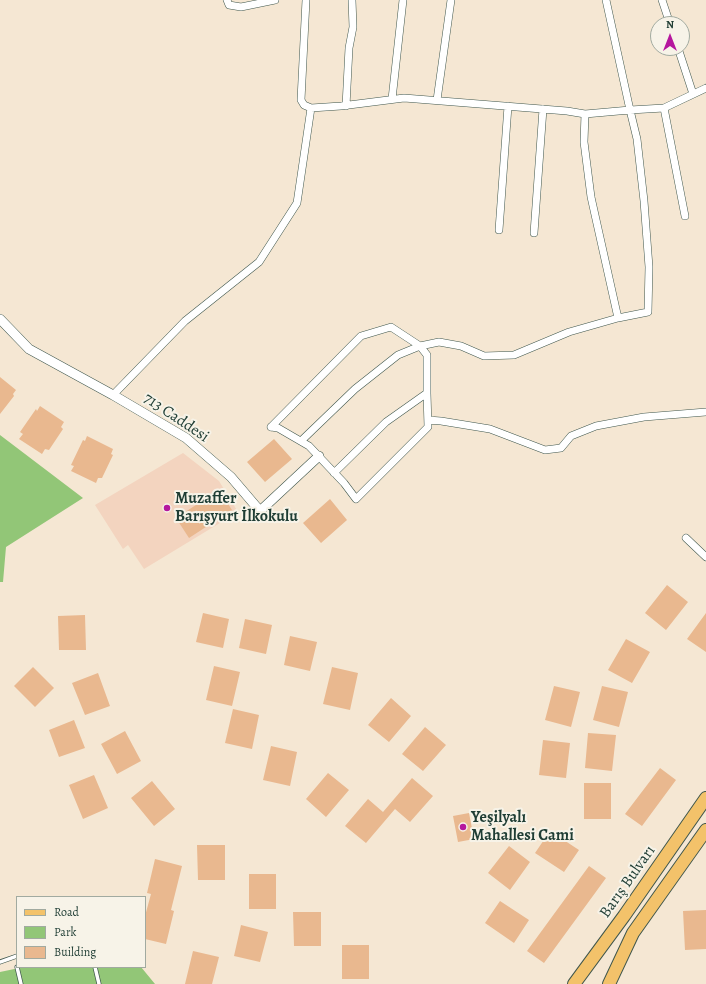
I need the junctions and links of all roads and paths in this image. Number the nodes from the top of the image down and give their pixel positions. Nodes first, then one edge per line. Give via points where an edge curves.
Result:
1 (227, 0) edge
2 (275, 0) edge
3 (306, 0) edge
4 (352, 0) edge
5 (403, 0) edge
6 (451, 0) edge
7 (606, 0) edge
8 (662, 0) edge
9 (667, 16) edge
10 (681, 56) edge
11 (706, 88) edge
12 (693, 94) junction
13 (392, 99) junction
14 (436, 100) junction
15 (346, 106) junction
16 (508, 106) junction
17 (311, 108) junction
18 (664, 108) junction
19 (543, 109) junction
20 (630, 110) junction
21 (585, 114) junction
22 (685, 216) dead end
23 (499, 230) dead end
24 (534, 234) dead end
25 (618, 318) junction
26 (0, 319) edge
27 (420, 346) junction
28 (427, 393) junction
29 (113, 395) junction
30 (706, 412) edge
31 (428, 420) junction
32 (301, 441) junction
33 (319, 456) junction
34 (334, 472) junction
35 (686, 538) dead end
36 (706, 557) edge
37 (706, 798) edge
38 (706, 830) edge
39 (16, 957) edge
40 (0, 962) edge
41 (17, 968) edge
42 (95, 968) edge
43 (21, 984) edge
44 (99, 984) edge
45 (574, 984) edge
46 (609, 984) edge

1 - 2 street via 229,5 241,7
3 - 17 street via 302,100 304,105
4 - 15 street via 353,27
5 - 13 street
6 - 14 street
7 - 20 street
8 - 9 street
10 - 12 street
11 - 12 street
12 - 18 street
13 - 14 street
13 - 15 street
14 - 16 street
15 - 17 street
16 - 19 street
16 - 23 street
17 - 29 street via 297,203 259,262 185,321
18 - 20 street
18 - 22 street
19 - 21 street
19 - 24 street
20 - 21 street
20 - 25 street via 637,139 644,201 649,267 648,312
21 - 25 street via 584,142 591,196
25 - 27 street via 569,332 514,355 484,356 461,346 439,342
26 - 29 street, 713 Caddesi via 29,349
27 - 28 street via 427,355
27 - 32 street via 398,355 355,389
27 - 32 street via 391,327 361,336 271,427 278,428
28 - 31 street
28 - 34 street via 386,422
29 - 33 street, 713 Caddesi via 186,438 231,477 260,511
30 - 31 street via 644,417 596,426 571,436 561,448 545,450 490,429
31 - 34 street via 428,427 356,499
32 - 33 street
33 - 34 street
35 - 36 street
37 - 45 main road, Barış Bulvarı
38 - 46 main road, Barış Bulvarı via 633,933
39 - 40 lane
41 - 43 lane
42 - 44 lane

